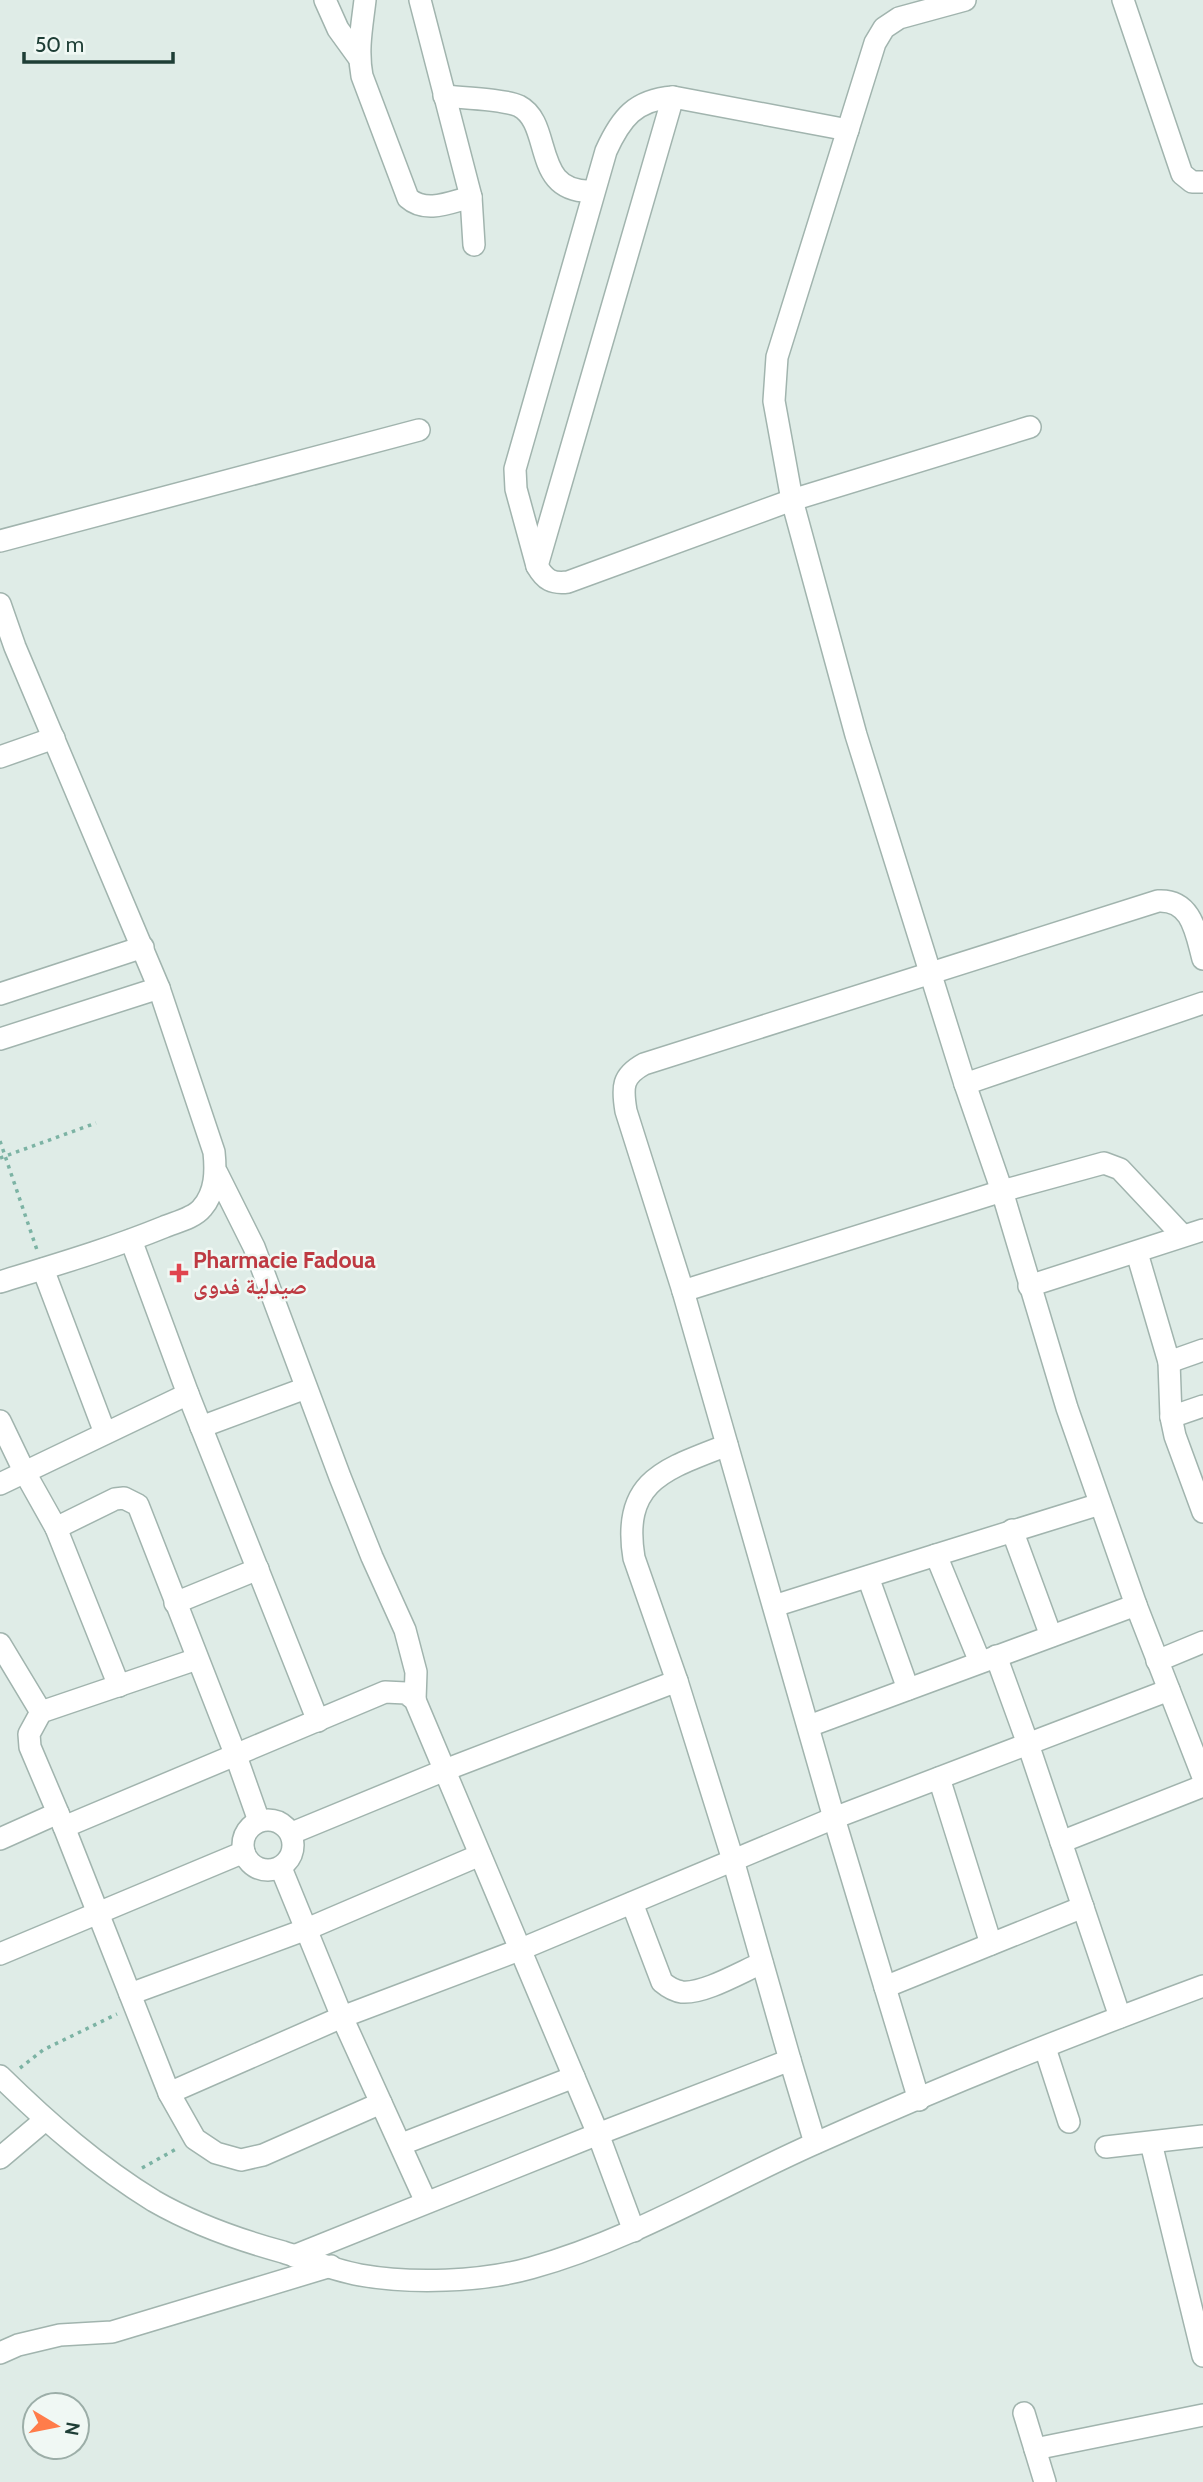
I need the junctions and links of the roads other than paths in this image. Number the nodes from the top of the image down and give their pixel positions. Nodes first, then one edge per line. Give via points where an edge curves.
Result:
1 (325, 0) edge
2 (365, 0) edge
3 (420, 0) edge
4 (965, 0) edge
5 (1123, 0) edge
6 (359, 58) junction
7 (444, 96) junction
8 (673, 97) junction
9 (848, 130) junction
10 (1203, 182) edge
11 (594, 191) junction
12 (471, 197) junction
13 (474, 245) dead end
14 (1030, 428) dead end
15 (419, 430) dead end
16 (792, 500) junction
17 (0, 541) edge
18 (537, 566) junction
19 (0, 604) edge
20 (7, 649) edge
21 (54, 738) junction
22 (0, 757) edge
23 (142, 947) junction
24 (1203, 959) edge
25 (930, 973) junction
26 (159, 988) junction
27 (0, 994) edge
28 (1203, 1003) edge
29 (0, 1039) edge
30 (965, 1084) junction
31 (217, 1173) junction
32 (1002, 1191) junction
33 (1203, 1230) edge
34 (1182, 1235) junction
35 (131, 1240) junction
36 (1137, 1253) junction
37 (43, 1269) junction
38 (0, 1282) edge
39 (1029, 1286) junction
40 (683, 1291) junction
41 (1203, 1350) edge
42 (1169, 1362) junction
43 (306, 1388) junction
44 (188, 1394) junction
45 (1203, 1406) edge
46 (1171, 1417) junction
47 (0, 1421) edge
48 (201, 1427) junction
49 (105, 1433) junction
50 (727, 1445) junction
51 (24, 1471) junction
52 (0, 1484) edge
53 (1100, 1504) junction
54 (1203, 1511) edge
55 (56, 1528) junction
56 (1012, 1531) junction
57 (936, 1555) junction
58 (258, 1569) junction
59 (868, 1577) junction
60 (176, 1603) junction
61 (1136, 1605) junction
62 (774, 1606) junction
63 (1051, 1636) junction
64 (1203, 1642) edge
65 (0, 1644) edge
66 (197, 1659) junction
67 (988, 1659) junction
68 (1157, 1661) junction
69 (677, 1681) junction
70 (119, 1685) junction
71 (908, 1689) junction
72 (1169, 1690) junction
73 (415, 1700) junction
74 (41, 1712) junction
75 (318, 1721) junction
76 (808, 1726) junction
77 (1028, 1744) junction
78 (236, 1756) junction
79 (444, 1770) junction
80 (1203, 1777) edge
81 (939, 1778) junction
82 (1203, 1787) edge
83 (834, 1818) junction
84 (61, 1820) junction
85 (259, 1821) junction
86 (292, 1833) junction
87 (0, 1839) edge
88 (1061, 1842) junction
89 (244, 1852) junction
90 (480, 1855) junction
91 (733, 1860) junction
92 (281, 1868) junction
93 (632, 1903) junction
94 (1083, 1907) junction
95 (97, 1914) junction
96 (307, 1929) junction
97 (991, 1944) junction
98 (519, 1950) junction
99 (0, 1954) edge
100 (762, 1963) junction
101 (1203, 1986) edge
102 (885, 1987) junction
103 (132, 2000) junction
104 (342, 2017) junction
105 (1120, 2017) junction
106 (1045, 2048) junction
107 (790, 2060) junction
108 (574, 2077) junction
109 (2, 2078) edge
110 (169, 2093) junction
111 (919, 2100) junction
112 (381, 2103) junction
113 (45, 2120) junction
114 (1069, 2122) dead end
115 (598, 2134) junction
116 (1203, 2136) edge
117 (815, 2143) junction
118 (1152, 2143) junction
119 (402, 2144) junction
120 (1106, 2147) dead end
121 (0, 2158) edge
122 (426, 2202) junction
123 (634, 2231) junction
124 (294, 2256) junction
125 (331, 2266) junction
126 (0, 2353) edge
127 (1203, 2356) edge
128 (1024, 2413) dead end
129 (1203, 2415) edge
130 (1035, 2449) junction
131 (1045, 2482) edge

1 - 6 street
2 - 6 street
3 - 7 street
4 - 9 street via 899,18 884,28
5 - 10 street via 1182,174 1192,182
6 - 12 street via 408,198 433,206
7 - 11 street via 518,106 528,113 557,179 567,188
7 - 12 street
8 - 9 street
8 - 11 street via 652,98 616,130
8 - 18 street
9 - 16 street via 777,357 774,401
11 - 18 street via 515,468 516,489
12 - 13 street
14 - 16 street
15 - 17 street
16 - 18 street via 568,582 544,578
16 - 25 street via 856,735
19 - 20 street
20 - 21 street
21 - 22 street
21 - 23 street
23 - 26 street
23 - 27 street
24 - 25 street via 1192,919 1177,903 1167,900
25 - 30 street
25 - 40 street via 630,1072 625,1081 626,1111
26 - 29 street
26 - 31 street
28 - 30 street
30 - 32 street
31 - 35 street via 201,1209
31 - 43 street via 254,1247
32 - 34 street via 1094,1165 1113,1165
32 - 39 street
32 - 40 street
33 - 34 street
34 - 36 street
35 - 37 street
35 - 44 street
36 - 39 street
36 - 42 street
37 - 38 street
37 - 49 street
39 - 53 street
40 - 50 street
41 - 42 street
42 - 46 street
43 - 48 street
43 - 73 street via 405,1630 416,1672
44 - 48 street
44 - 49 street
45 - 46 street
46 - 54 street
47 - 51 street
48 - 58 street
49 - 51 street
50 - 62 street
50 - 69 street via 677,1464 656,1478 640,1494 634,1513 630,1537 634,1558
51 - 52 street
51 - 55 street
53 - 56 street
53 - 61 street
55 - 60 street via 115,1499 132,1501 138,1505
55 - 70 street
56 - 57 street
56 - 63 street
57 - 59 street
57 - 67 street
58 - 60 street
58 - 75 street
59 - 62 street
59 - 71 street
60 - 66 street
61 - 63 street
61 - 68 street
62 - 76 street
63 - 67 street
64 - 68 street
65 - 74 street
66 - 70 street
66 - 78 street
67 - 71 street
67 - 77 street
68 - 72 street
69 - 79 street
69 - 91 street
70 - 74 street
71 - 76 street
72 - 77 street
72 - 80 street
73 - 75 street via 406,1693 385,1692
73 - 79 street
74 - 84 street via 29,1734 30,1747
75 - 78 street
76 - 83 street
77 - 81 street
77 - 88 street
78 - 84 street
78 - 85 street
79 - 86 street
79 - 90 street
81 - 83 street
81 - 97 street
82 - 88 street
83 - 91 street
83 - 102 street
84 - 87 street
84 - 95 street
85 - 86 street via 278,1821
85 - 89 street via 245,1834
86 - 92 street via 294,1846
88 - 94 street
89 - 92 street via 259,1869
89 - 95 street
90 - 96 street
90 - 98 street
91 - 93 street
91 - 100 street
92 - 96 street
93 - 98 street
93 - 100 street via 662,1982 672,1989 697,1991
94 - 97 street
94 - 105 street
95 - 99 street
95 - 103 street
96 - 103 street
96 - 104 street
97 - 102 street
98 - 104 street
98 - 108 street
100 - 107 street
101 - 105 street
102 - 111 street
103 - 110 street
104 - 110 street
104 - 112 street
105 - 106 street
106 - 111 street
106 - 114 street
107 - 115 street
107 - 117 street
108 - 115 street
108 - 119 street
109 - 113 street
110 - 112 street via 195,2139 216,2153 241,2160 263,2155
111 - 117 street
112 - 119 street
113 - 121 street
113 - 124 street via 84,2154 156,2202 233,2238
115 - 122 street
115 - 123 street
116 - 118 street
117 - 123 street
118 - 120 street
118 - 127 street
119 - 122 street
122 - 124 street
123 - 125 street via 528,2269 460,2279 372,2276
124 - 125 street
125 - 126 street via 112,2332 60,2335
128 - 130 street
129 - 130 street
130 - 131 street

